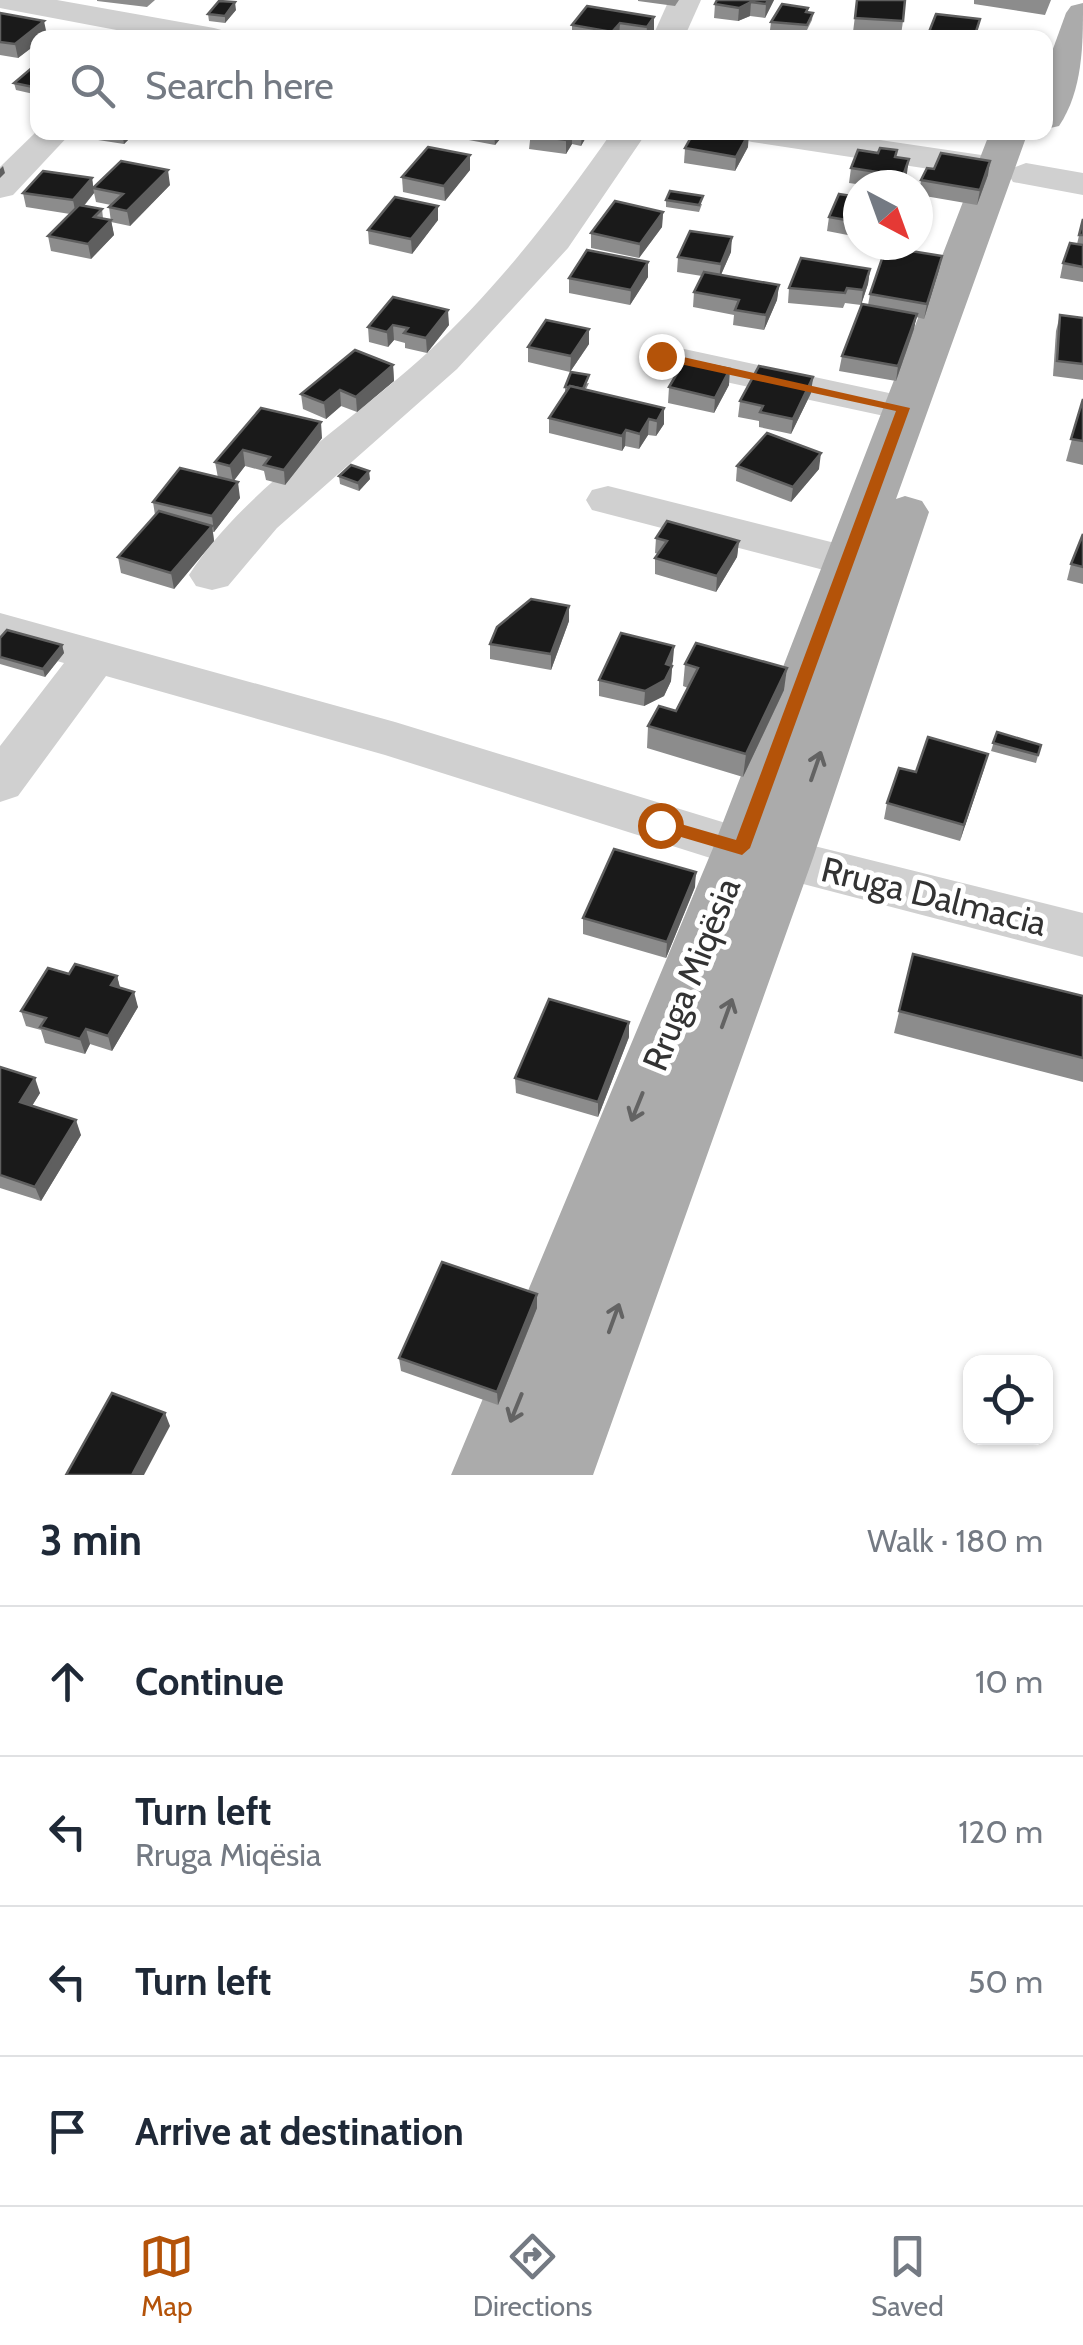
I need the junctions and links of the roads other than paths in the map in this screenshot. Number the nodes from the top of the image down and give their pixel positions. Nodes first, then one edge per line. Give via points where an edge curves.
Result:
1 (6, 0) edge
2 (685, 0) edge
3 (1059, 0) edge
4 (1083, 13) edge
5 (151, 22) edge
6 (182, 30) edge
7 (672, 30) edge
8 (1048, 30) edge
9 (1053, 98) edge
10 (48, 140) edge
11 (624, 140) edge
12 (858, 140) edge
13 (1018, 152) edge
14 (1083, 184) edge
15 (0, 187) edge
16 (661, 356) dead end
17 (904, 408) junction
18 (608, 500) dead end
19 (848, 561) junction
20 (212, 575) dead end
21 (0, 629) edge
22 (96, 656) junction
23 (0, 783) edge
24 (763, 853) junction
25 (1083, 935) edge
26 (489, 1475) edge
27 (555, 1475) edge

1 - 5 street
2 - 7 street
3 - 8 main road
4 - 9 main road
5 - 6 street
10 - 15 street
11 - 20 street via 555,240 443,360 261,518
12 - 13 street
13 - 14 street
13 - 17 main road, Rruga Miqësia
24 -> 13 main road, Rruga Miqësia
16 - 17 street
17 - 19 main road, Rruga Miqësia
18 - 19 street
19 - 24 main road, Rruga Miqësia
21 - 22 street, Rruga Dalmacia
22 - 23 street
22 - 24 street, Rruga Dalmacia
24 - 25 street, Rruga Dalmacia
24 -> 26 main road, Rruga Miqësia
27 -> 24 main road, Rruga Miqësia

